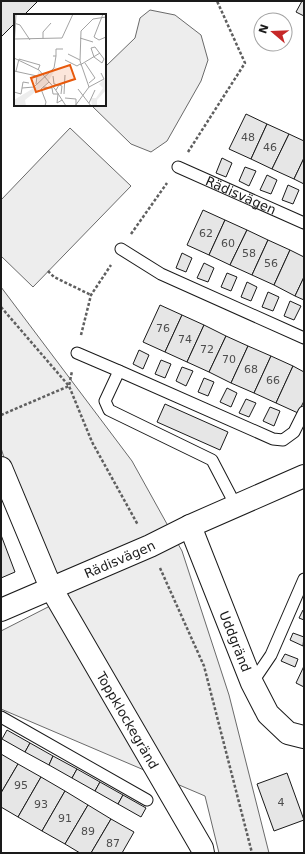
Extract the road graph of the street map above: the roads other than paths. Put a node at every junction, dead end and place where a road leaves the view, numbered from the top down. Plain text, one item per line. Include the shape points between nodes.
1 (178, 167) road end
2 (304, 223) edge
3 (121, 249) road end
4 (304, 338) edge
5 (77, 353) road end
6 (119, 371) junction
7 (304, 412) edge
8 (1, 468) edge
9 (304, 476) edge
10 (236, 506) junction
11 (190, 526) junction
12 (304, 579) edge
13 (51, 588) junction
14 (1, 610) edge
15 (252, 683) junction
16 (1, 717) edge
17 (304, 738) edge
18 (147, 800) dead end
19 (203, 853) edge

1 - 2 lane, Rädisvägen
3 - 4 lane via 161,274
5 - 6 lane
6 - 7 lane via 273,439 283,440 294,432
6 - 10 lane via 105,401 109,410 212,460
8 - 13 street, Toppklockegränd
9 - 10 street, Rädisvägen
10 - 11 street, Rädisvägen
11 - 13 street, Rädisvägen
11 - 15 street, Uddgränd
12 - 15 lane via 271,655
13 - 14 street, Rädisvägen
13 - 19 street, Toppklockegränd
15 - 17 street, Uddgränd via 268,714 288,733
16 - 18 lane

